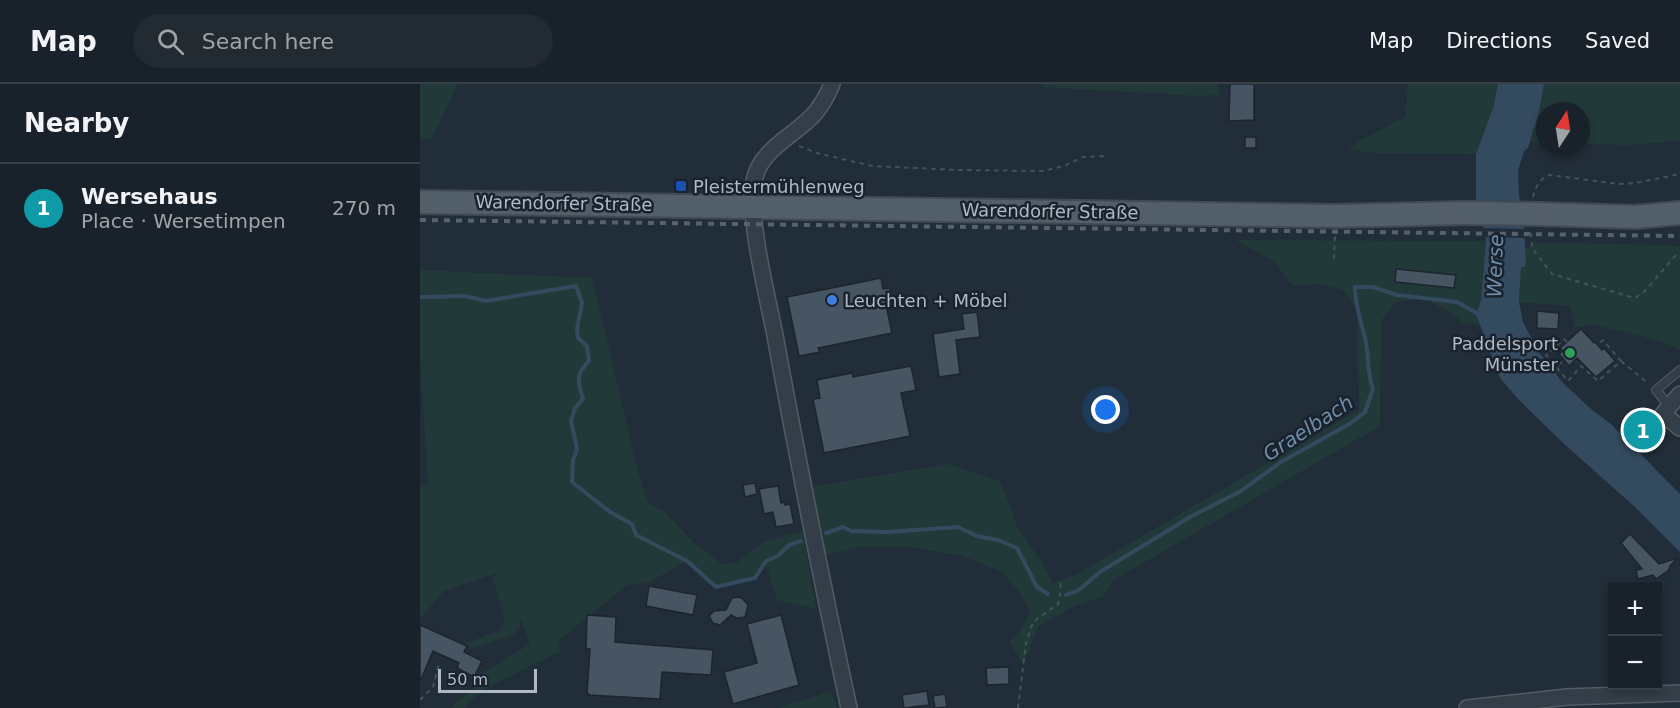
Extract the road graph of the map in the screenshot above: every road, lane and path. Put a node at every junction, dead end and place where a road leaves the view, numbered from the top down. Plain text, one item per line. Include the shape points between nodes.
1 (832, 84) edge
2 (788, 136) junction
3 (1107, 156) dead end
4 (1680, 174) edge
5 (420, 202) edge
6 (754, 206) junction
7 (1536, 206) junction
8 (1680, 213) edge
9 (1335, 216) junction
10 (1532, 248) dead end
11 (1680, 255) edge
12 (1334, 259) dead end
13 (1567, 342) dead end
14 (1598, 345) dead end
15 (1564, 360) dead end
16 (1621, 361) junction
17 (1555, 368) junction
18 (1680, 370) edge
19 (1545, 371) dead end
20 (1548, 374) junction
21 (1551, 377) dead end
22 (1656, 390) junction
23 (1680, 394) edge
24 (1669, 406) junction
25 (1680, 428) edge
26 (1060, 581) dead end
27 (439, 663) dead end
28 (1680, 693) edge
29 (420, 700) edge
30 (845, 707) edge
31 (1018, 708) edge
32 (1467, 708) edge

1 - 2 street via 815,113
2 - 3 path via 799,146 817,153 850,162 909,169 1042,171 1083,158
2 - 6 street via 762,163 754,181
4 - 7 path via 1618,184 1550,175 1538,183
5 - 6 main road, Warendorfer Straße
6 - 9 main road, Warendorfer Straße
6 - 30 street via 777,351
7 - 8 main road, Warendorfer Straße via 1635,217
7 - 9 main road, Warendorfer Straße, bridge via 1463,213
9 - 12 path
10 - 11 path via 1552,274 1635,298
13 - 17 path via 1564,339 1546,354
14 - 16 path via 1603,340
15 - 17 path
16 - 17 path via 1598,381 1581,366 1568,381
16 - 22 path
17 - 20 path
18 - 22 lane
19 - 20 path
20 - 21 path
22 - 24 lane
23 - 24 street
24 - 25 street via 1662,414
26 - 31 path via 1058,604 1033,622 1026,644
27 - 29 path via 433,687
28 - 32 street via 1567,697

